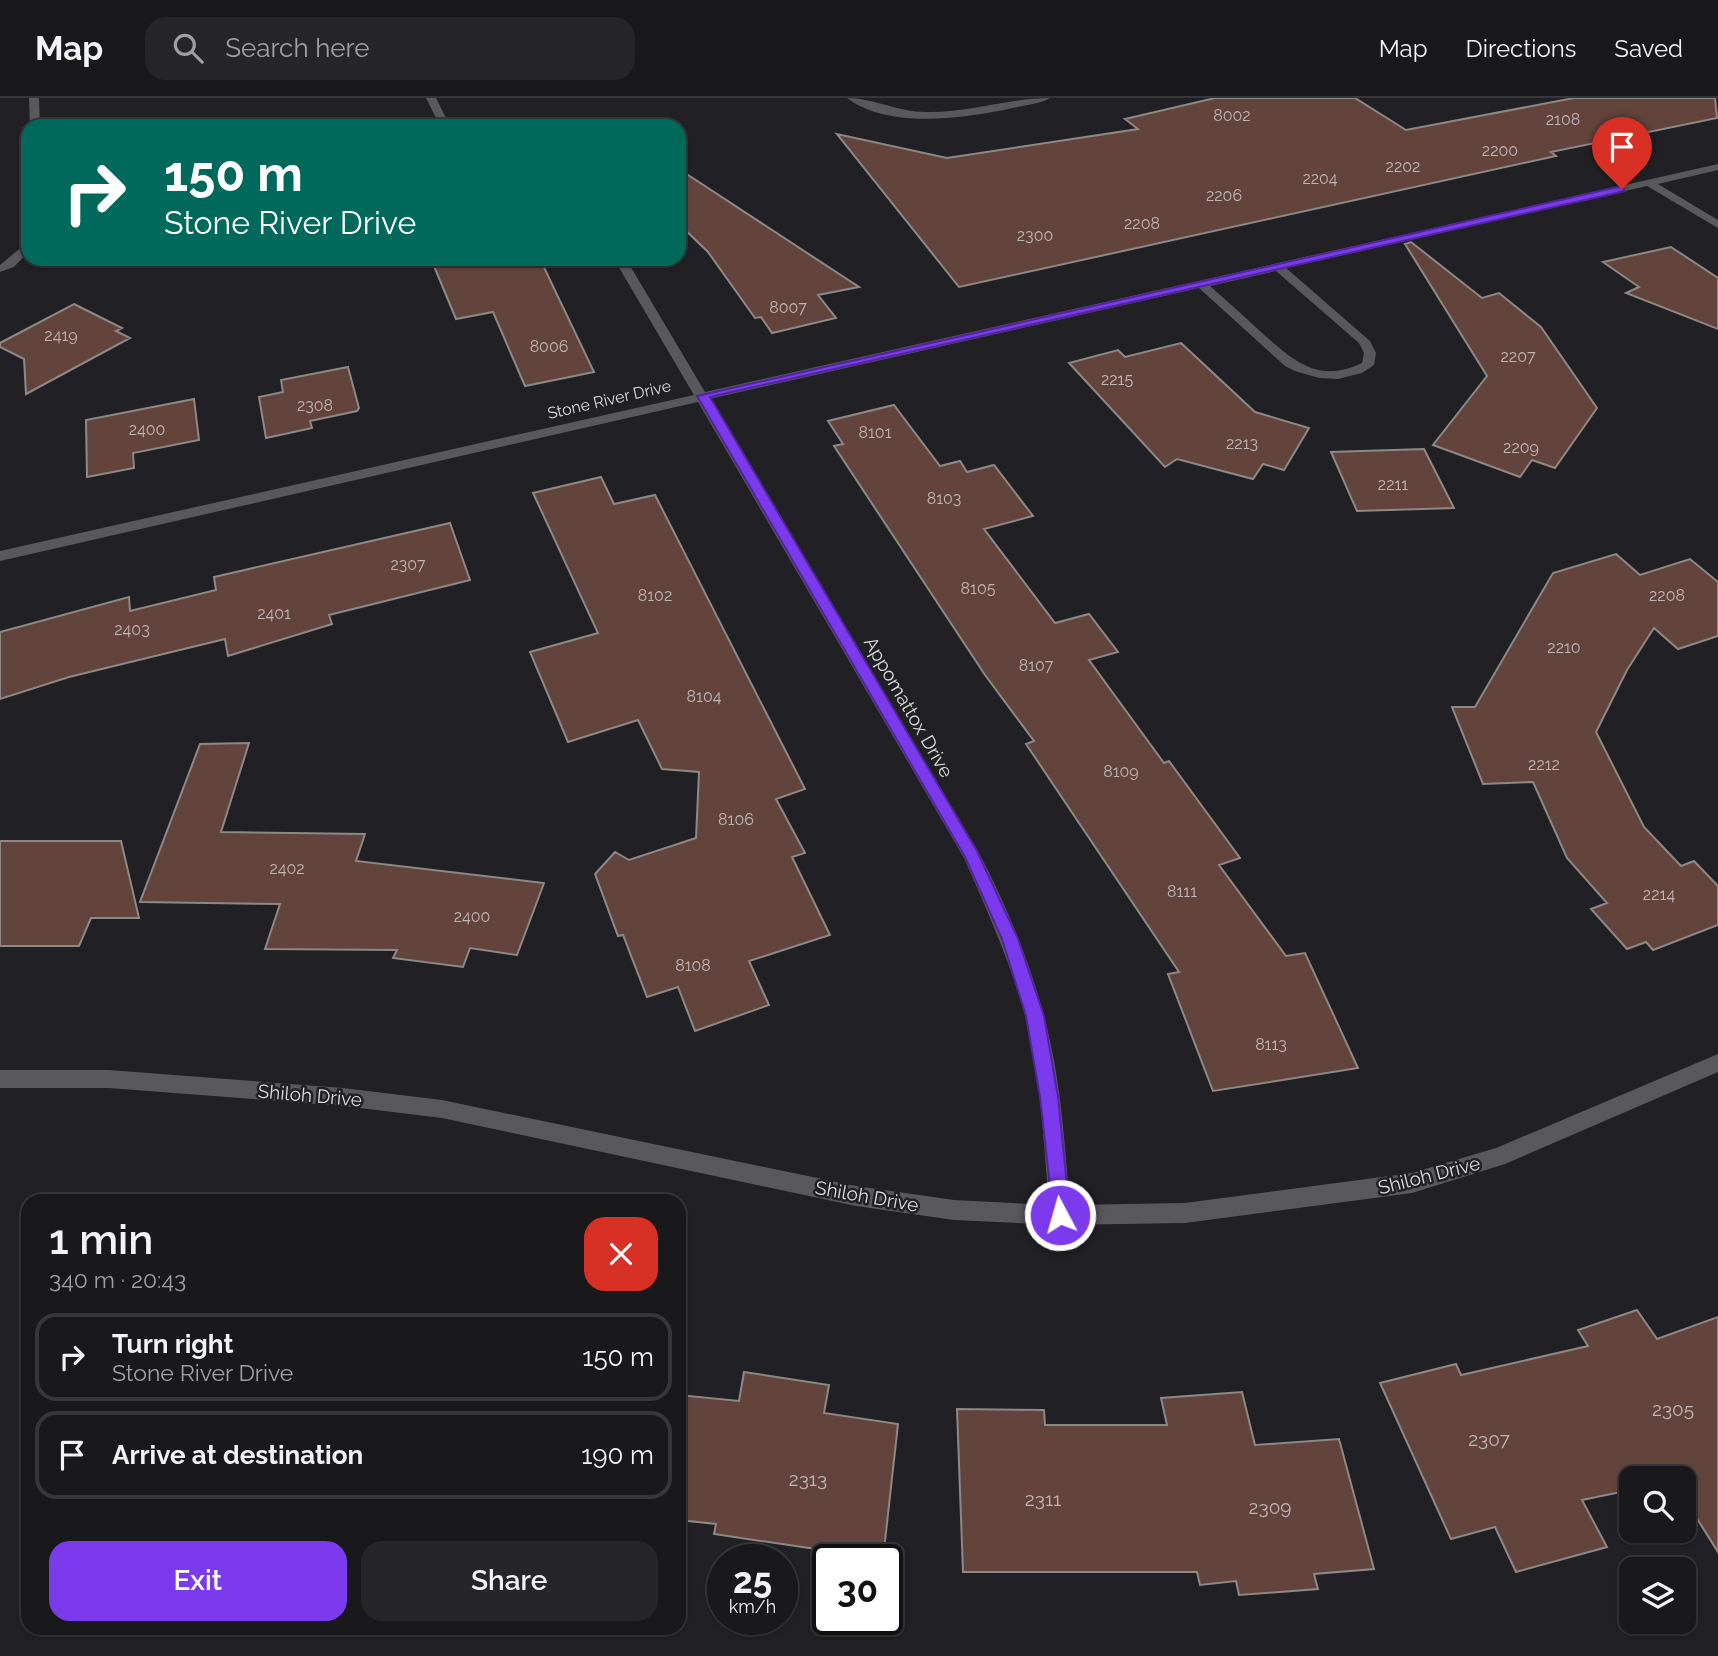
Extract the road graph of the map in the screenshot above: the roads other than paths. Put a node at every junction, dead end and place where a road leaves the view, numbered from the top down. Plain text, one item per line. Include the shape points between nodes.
1 (34, 98) edge
2 (431, 98) edge
3 (852, 98) edge
4 (1045, 98) edge
5 (35, 119) edge
6 (442, 119) edge
7 (1715, 171) edge
8 (1649, 183) junction
9 (1718, 225) edge
10 (21, 253) edge
11 (624, 266) edge
12 (1278, 266) junction
13 (0, 269) edge
14 (1201, 284) junction
15 (703, 396) junction
16 (0, 556) edge
17 (1718, 1063) edge
18 (0, 1079) edge
19 (1060, 1215) junction

1 - 5 street
2 - 6 street
3 - 4 street via 933,116 980,112
7 - 8 street, Stone River Drive
8 - 9 street
8 - 12 street, Stone River Drive
10 - 13 street
11 - 15 street, Appomattox Drive
12 - 14 street, Stone River Drive
12 - 14 street via 1364,341 1370,353 1368,365 1343,376 1326,377 1304,370
14 - 15 street, Stone River Drive
15 - 16 street, Stone River Drive
15 - 19 street, Appomattox Drive via 972,856 1010,939 1035,1016 1049,1097
17 - 19 street, Shiloh Drive via 1498,1157 1412,1183 1185,1213
18 - 19 street, Shiloh Drive via 108,1079 442,1109 856,1196 954,1210

